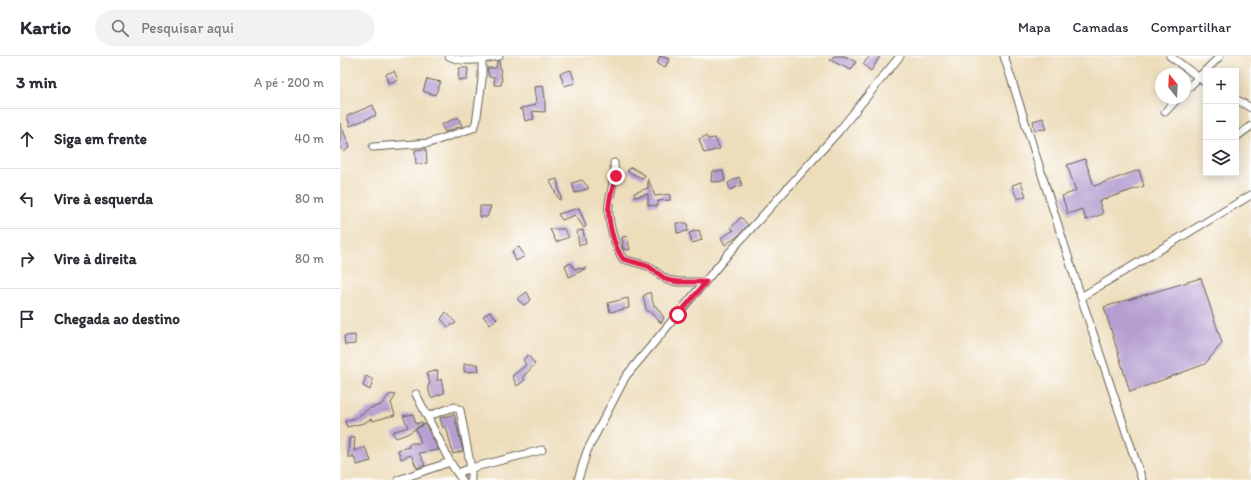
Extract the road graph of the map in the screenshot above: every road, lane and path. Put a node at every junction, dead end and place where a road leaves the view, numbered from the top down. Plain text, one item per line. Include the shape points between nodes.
1 (449, 56) edge
2 (499, 56) edge
3 (900, 56) edge
4 (1004, 56) edge
5 (1170, 56) edge
6 (1220, 56) edge
7 (473, 58) edge
8 (482, 59) junction
9 (1198, 78) junction
10 (1203, 81) edge
11 (1191, 85) edge
12 (1239, 101) edge
13 (1172, 104) edge
14 (1251, 108) edge
15 (1165, 112) dead end
16 (1251, 126) edge
17 (1239, 135) edge
18 (373, 146) dead end
19 (614, 163) dead end
20 (1251, 194) edge
21 (706, 282) junction
22 (1081, 297) junction
23 (416, 394) dead end
24 (428, 416) junction
25 (542, 450) dead end
26 (450, 462) junction
27 (471, 468) junction
28 (460, 477) edge
29 (398, 480) edge
30 (471, 480) edge
31 (578, 480) edge
32 (1142, 480) edge

1 - 7 street via 458,60
2 - 8 street
3 - 21 street via 838,132
4 - 22 street
5 - 9 street
6 - 9 street
7 - 8 street
8 - 18 street via 482,80 474,128 429,143
9 - 10 street
9 - 11 street
12 - 14 street
13 - 15 street
16 - 17 street
19 - 21 street via 616,176 609,214 615,241 623,259 648,266 667,280
20 - 22 street
21 - 31 street via 626,376 588,452
22 - 32 street
23 - 24 street
24 - 26 street
24 - 27 street via 454,407 460,410
25 - 27 street
26 - 28 street
26 - 29 street
27 - 28 street
27 - 30 street

